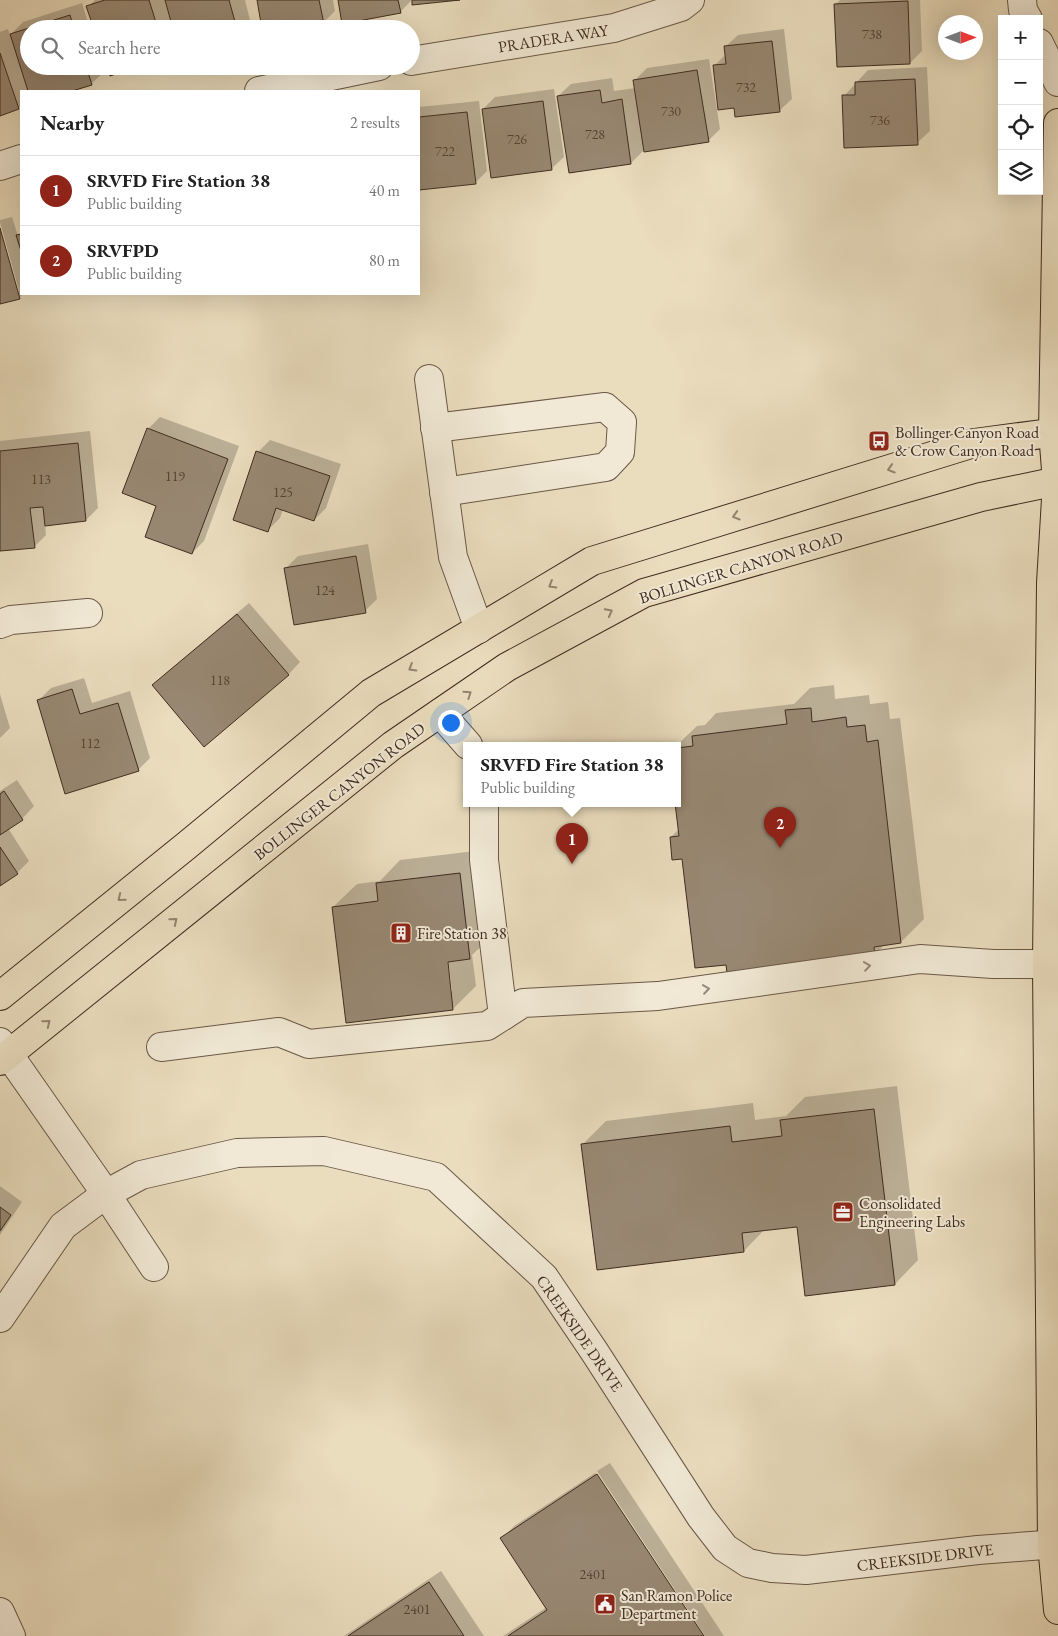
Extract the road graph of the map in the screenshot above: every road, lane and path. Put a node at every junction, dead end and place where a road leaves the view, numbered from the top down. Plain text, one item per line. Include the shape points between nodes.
1 (690, 0) edge
2 (1022, 0) edge
3 (1026, 15) edge
4 (1043, 51) edge
5 (420, 60) edge
6 (336, 75) edge
7 (1058, 82) edge
8 (265, 90) edge
9 (1058, 122) edge
10 (20, 159) edge
11 (0, 166) edge
12 (428, 379) dead end
13 (435, 428) junction
14 (1056, 432) edge
15 (1057, 482) edge
16 (444, 492) junction
17 (88, 613) dead end
18 (0, 624) edge
19 (479, 629) junction
20 (440, 713) junction
21 (465, 742) edge
22 (484, 807) edge
23 (1046, 964) junction
24 (0, 996) edge
25 (503, 1016) junction
26 (161, 1048) dead end
27 (3, 1052) edge
28 (106, 1194) junction
29 (154, 1267) dead end
30 (0, 1318) edge
31 (1055, 1544) edge
32 (1058, 1610) edge
33 (0, 1612) edge
34 (10, 1636) edge

1 - 5 street, PRADERA WAY via 681,7 614,28
2 - 3 street
4 - 7 street
6 - 8 street
9 - 14 main road
10 - 11 street
12 - 13 street
13 - 16 street
13 - 16 street via 605,407 622,422 620,452 606,467
14 - 15 main road
14 -> 19 main road via 974,443 592,561
20 -> 15 main road, BOLLINGER CANYON ROAD via 507,667 644,593 981,497
15 - 23 main road via 1051,583
16 - 19 street via 454,557
17 - 18 street via 11,620
19 -> 24 main road via 371,693
20 - 21 street
27 -> 20 main road, BOLLINGER CANYON ROAD via 393,745
22 - 25 street via 484,860
25 -> 23 street via 523,1004 658,996 920,959
23 - 31 main road
25 - 26 street via 487,1026 309,1044 279,1032
27 - 28 street
28 - 29 street
28 - 30 street, CREEKSIDE DRIVE via 63,1226
28 - 31 street, CREEKSIDE DRIVE via 141,1175 237,1153 324,1151 436,1177 544,1277 701,1517 725,1548 748,1563 806,1570
31 - 32 main road
33 - 34 street

